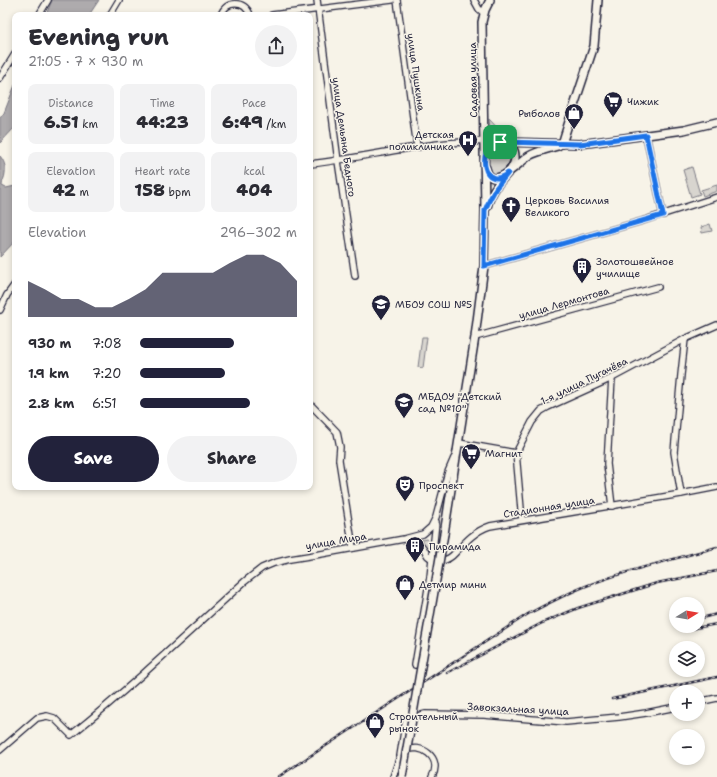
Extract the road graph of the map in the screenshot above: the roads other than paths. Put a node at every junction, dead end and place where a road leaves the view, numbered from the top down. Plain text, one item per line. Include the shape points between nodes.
1 (48, 0) edge
2 (119, 0) edge
3 (317, 0) edge
4 (392, 0) edge
5 (397, 0) edge
6 (474, 0) edge
7 (490, 0) edge
8 (598, 0) edge
9 (234, 1) edge
10 (318, 9) junction
11 (41, 12) edge
12 (112, 12) edge
13 (222, 12) edge
14 (249, 12) edge
15 (295, 12) edge
16 (484, 13) junction
17 (12, 59) edge
18 (0, 78) edge
19 (717, 122) edge
20 (646, 135) junction
21 (484, 141) junction
22 (502, 142) junction
23 (562, 144) junction
24 (417, 147) junction
25 (338, 161) junction
26 (485, 161) junction
27 (313, 164) edge
28 (508, 173) junction
29 (717, 197) edge
30 (485, 210) junction
31 (663, 215) junction
32 (484, 266) junction
33 (355, 276) dead end
34 (658, 286) dead end
35 (12, 288) edge
36 (0, 310) edge
37 (717, 325) edge
38 (475, 338) junction
39 (686, 340) junction
40 (612, 378) junction
41 (313, 407) edge
42 (459, 443) junction
43 (457, 453) junction
44 (516, 453) junction
45 (717, 487) edge
46 (681, 494) junction
47 (612, 506) junction
48 (436, 517) junction
49 (522, 520) junction
50 (423, 534) junction
51 (404, 539) junction
52 (422, 546) junction
53 (353, 548) junction
54 (431, 558) junction
55 (415, 665) dead end
56 (717, 698) edge
57 (705, 701) edge
58 (669, 708) edge
59 (0, 750) edge
60 (400, 756) junction
61 (394, 777) edge
62 (402, 777) edge
63 (432, 777) edge

1 - 11 street
2 - 12 street
3 - 10 street, улица Демьяна Бедного
4 - 10 street
5 - 24 street, улица Пушкина
6 - 16 street
7 - 16 main road, Садовая улица
8 - 23 main road via 593,49
9 - 13 street
9 - 14 street via 242,4
10 - 15 street
10 - 25 street, улица Демьяна Бедного
16 - 21 main road, Садовая улица
17 - 18 street
19 - 20 main road
20 - 23 main road
20 - 31 street
21 - 22 street
21 - 24 street via 447,142
21 - 26 main road, Садовая улица
22 - 23 main road
22 - 26 main road via 489,147
22 - 28 main road via 514,150 515,155 514,164
23 - 28 main road via 527,157
24 - 25 street
25 - 27 street
25 - 33 street, улица Демьяна Бедного
26 - 28 main road via 488,174 492,178 499,178
26 - 30 main road
28 - 30 main road via 496,188
29 - 31 street
30 - 32 main road
31 - 32 street
32 - 38 main road
34 - 38 street, улица Лермонтова
35 - 36 street
37 - 39 street, 1-я улица Пугачёва
38 - 42 main road
39 - 40 street, 1-я улица Пугачёва
39 - 46 street via 674,452
40 - 44 street, 1-я улица Пугачёва via 541,411 532,422
40 - 47 street via 607,464
41 - 53 street via 337,432
42 - 43 main road
42 - 44 street
43 - 48 street via 448,472
43 - 62 main road, bridge
44 - 49 street
45 - 46 street, Стадионная улица
46 - 47 street, Стадионная улица
47 - 49 street, Стадионная улица
48 - 50 street via 431,527
48 - 54 street
49 - 54 street, Стадионная улица via 480,530 468,538 448,559 441,561
50 - 51 street, улица Мира
50 - 52 street
51 - 52 street via 414,540
51 - 53 street, улица Мира
52 - 54 street
53 - 59 street, улица Мира via 290,559 262,568 71,735 54,718 37,718
54 - 55 street
56 - 57 street
58 - 60 street, Завокзальная улица via 566,722 484,715 425,714 406,719
60 - 61 street
60 - 63 street via 410,749 427,752 434,761

